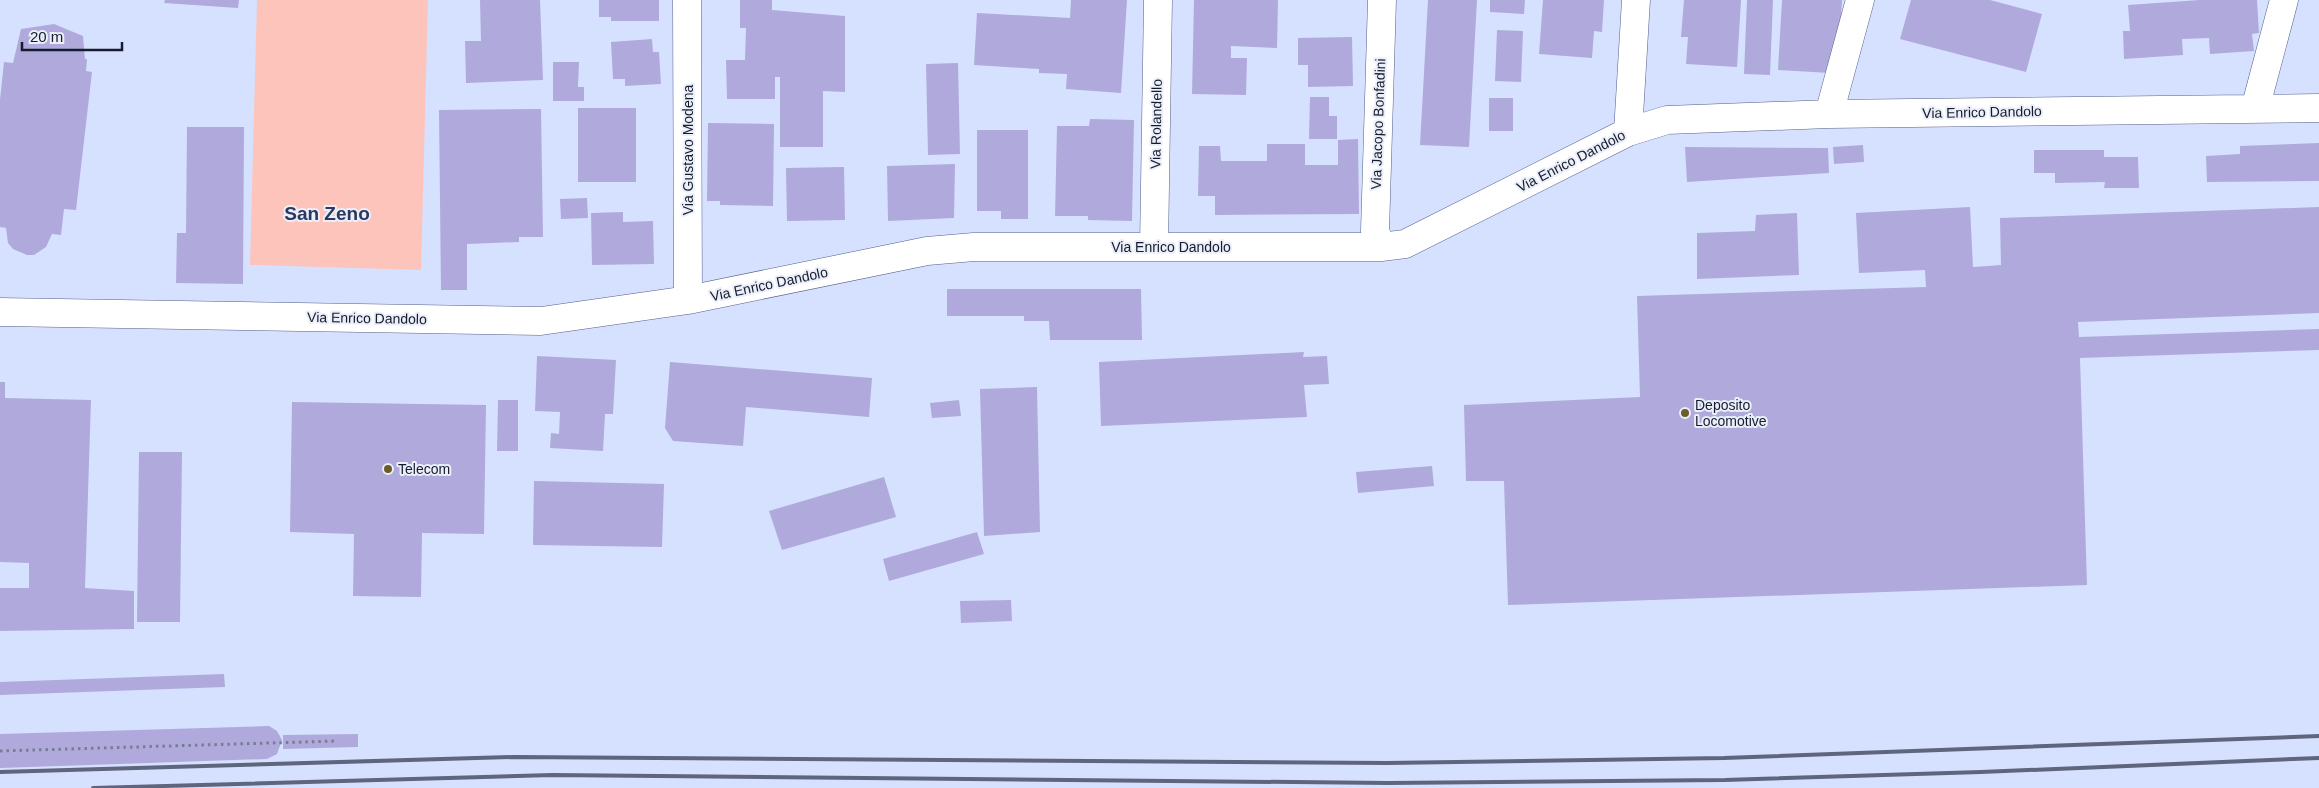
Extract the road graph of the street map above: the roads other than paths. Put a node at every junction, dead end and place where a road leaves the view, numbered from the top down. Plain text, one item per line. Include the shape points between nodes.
1 (687, 0) edge
2 (1158, 0) edge
3 (1382, 0) edge
4 (1636, 0) edge
5 (1860, 0) edge
6 (2284, 0) edge
7 (2319, 108) edge
8 (2254, 109) junction
9 (1829, 114) junction
10 (1628, 132) junction
11 (1154, 247) junction
12 (1382, 247) junction
13 (688, 300) junction
14 (0, 312) edge

1 - 13 street, Via Gustavo Modena
2 - 11 street, Via Rolandello
3 - 12 street, Via Jacopo Bonfadini via 1375,231
4 - 10 street
5 - 9 street
6 - 8 street
7 - 8 street, Via Enrico Dandolo
8 - 9 street, Via Enrico Dandolo
9 - 10 street, Via Enrico Dandolo via 1667,120
10 - 12 street, Via Enrico Dandolo via 1405,244
11 - 12 street, Via Enrico Dandolo
11 - 13 street, Via Enrico Dandolo via 974,246 927,251
13 - 14 street, Via Enrico Dandolo via 541,321

